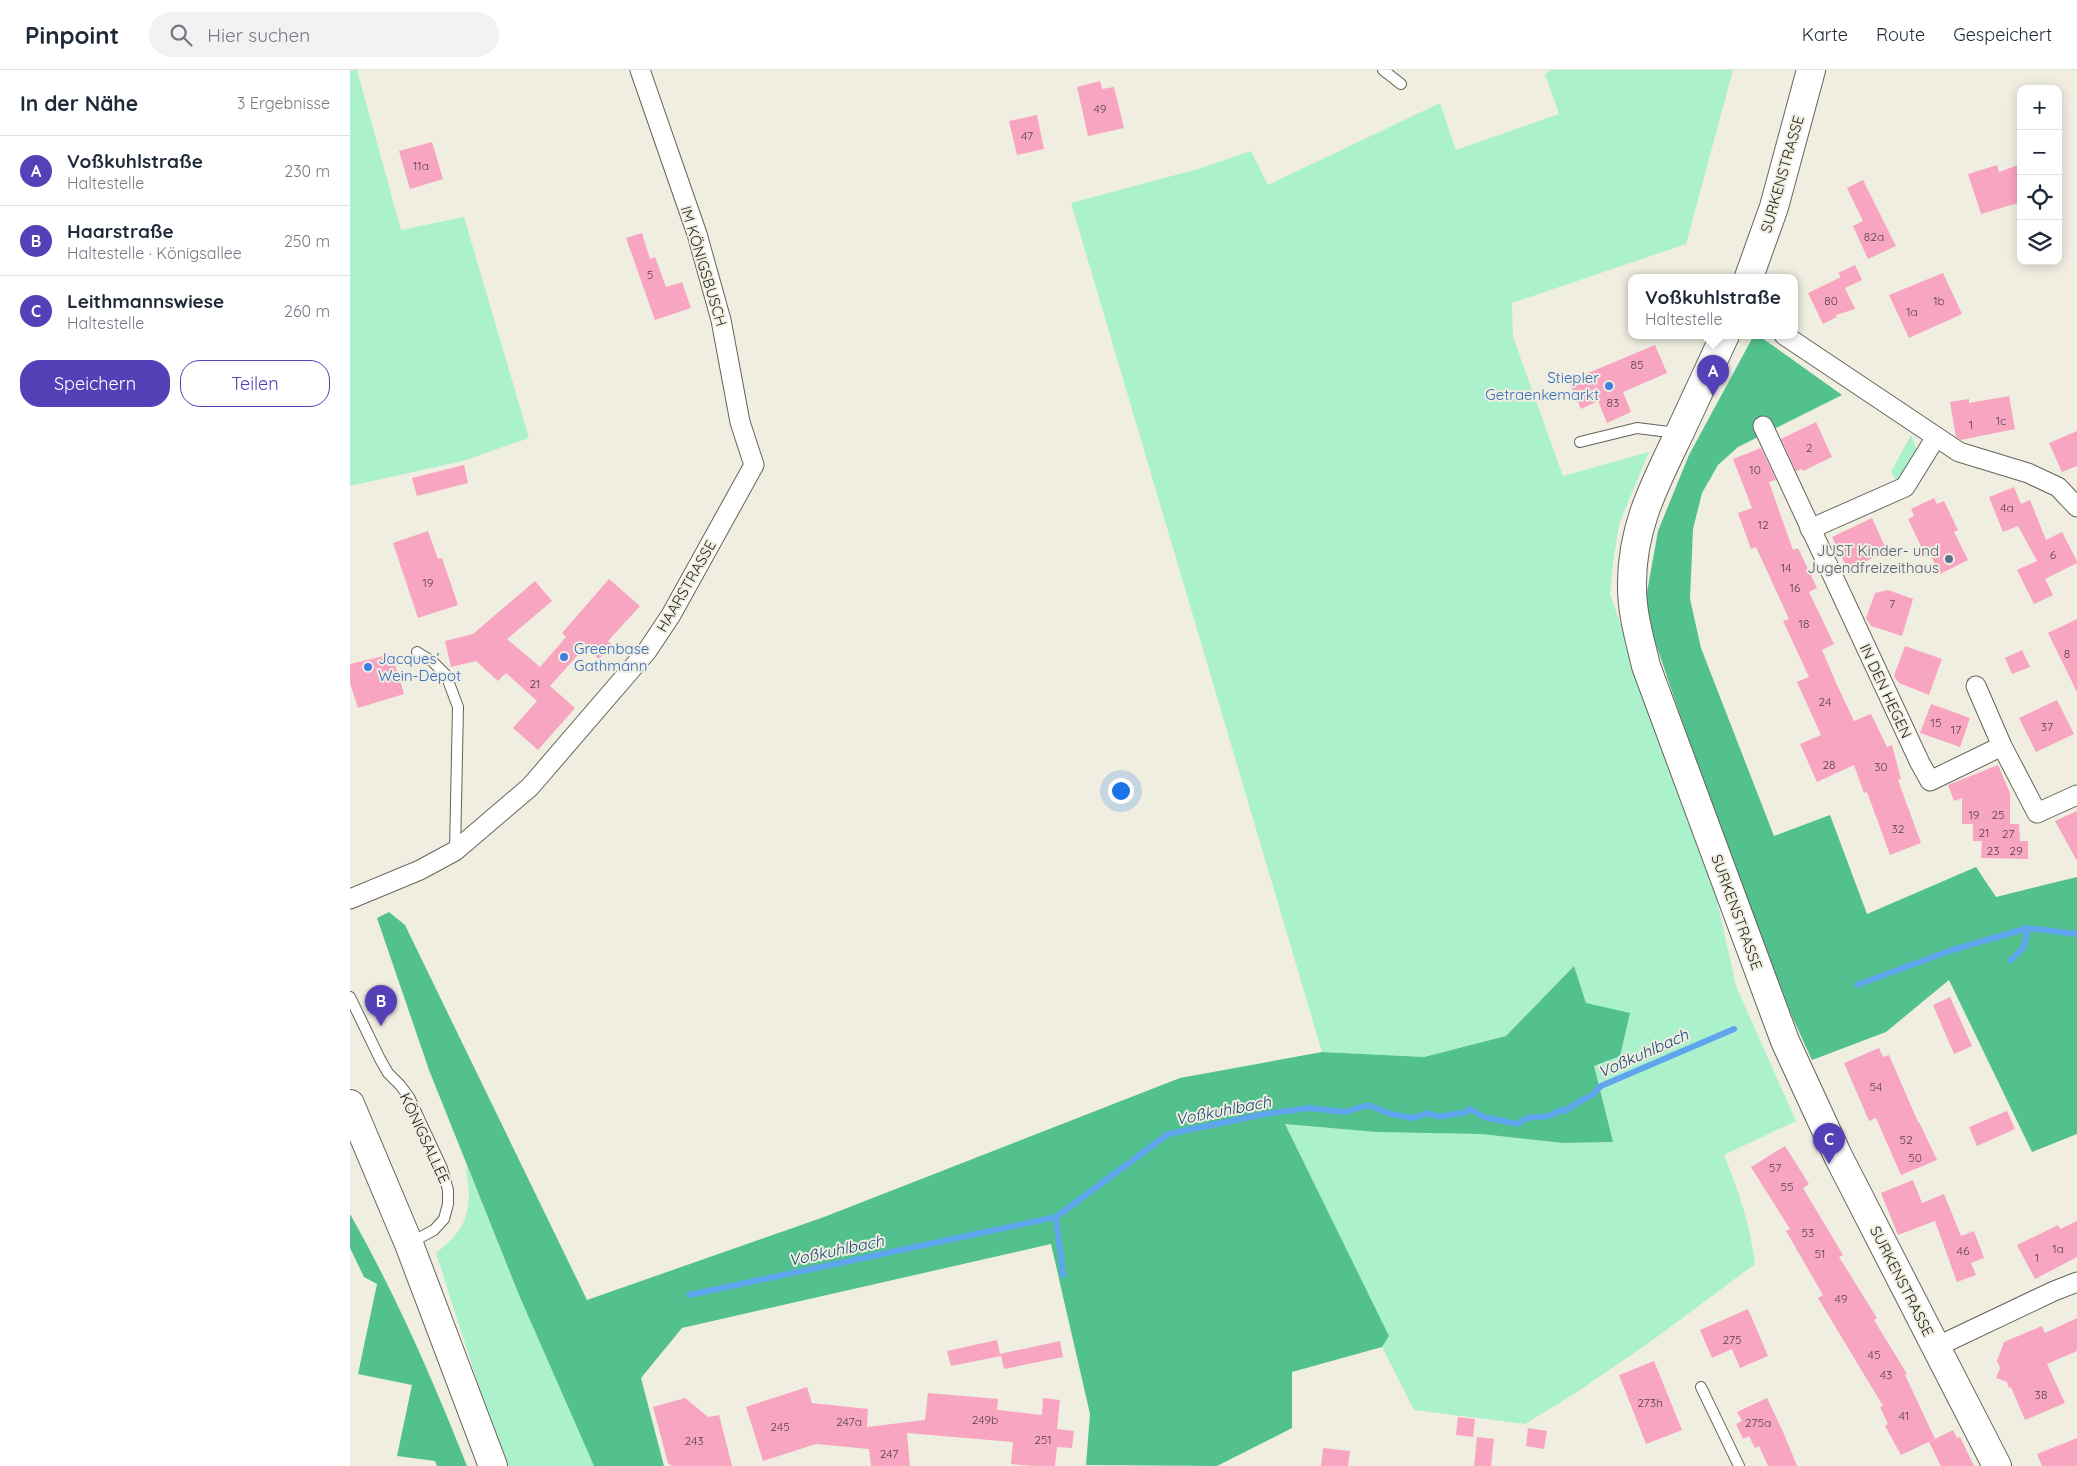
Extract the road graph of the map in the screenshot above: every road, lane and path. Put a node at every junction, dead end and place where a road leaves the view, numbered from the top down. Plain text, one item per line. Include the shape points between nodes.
1 (640, 70) edge
2 (1383, 70) edge
3 (1811, 70) edge
4 (1401, 84) dead end
5 (1750, 274) edge
6 (1723, 339) edge
7 (1790, 339) edge
8 (1763, 426) dead end
9 (1680, 433) junction
10 (1936, 437) junction
11 (1580, 442) dead end
12 (754, 465) joint
13 (2077, 507) edge
14 (1810, 529) junction
15 (417, 652) dead end
16 (1976, 686) dead end
17 (2002, 746) junction
18 (2077, 795) edge
19 (455, 851) junction
20 (350, 899) edge
21 (350, 997) edge
22 (350, 1104) edge
23 (409, 1244) junction
24 (2077, 1282) edge
25 (1936, 1347) junction
26 (1701, 1387) dead end
27 (493, 1466) edge
28 (1739, 1466) edge
29 (1998, 1466) edge

1 - 12 street, IM KÖNIGSBUSCH via 696,234 721,320 740,422
2 - 4 lane
3 - 5 street, SURKENSTRASSE via 1774,207
6 - 9 street, SURKENSTRASSE
7 - 10 street
8 - 14 street, IN DEN HEGEN
9 - 11 lane via 1637,428
9 - 25 street, SURKENSTRASSE via 1639,524 1633,564 1633,611 1646,666 1785,1041 1838,1156
10 - 13 street via 1959,452 2028,473 2058,487
10 - 14 street via 1905,487
12 - 19 street, HAARSTRASSE via 648,651 530,787
14 - 17 street, IN DEN HEGEN via 1930,781
15 - 19 lane via 434,662 446,675 458,707
16 - 17 street
17 - 18 street via 2037,813
19 - 20 street, HAARSTRASSE via 420,870
21 - 23 lane, KÖNIGSALLEE via 388,1073 409,1097 442,1168 448,1190 444,1219 434,1230
22 - 23 street
23 - 27 street
24 - 25 street
25 - 29 street, SURKENSTRASSE
26 - 28 lane

